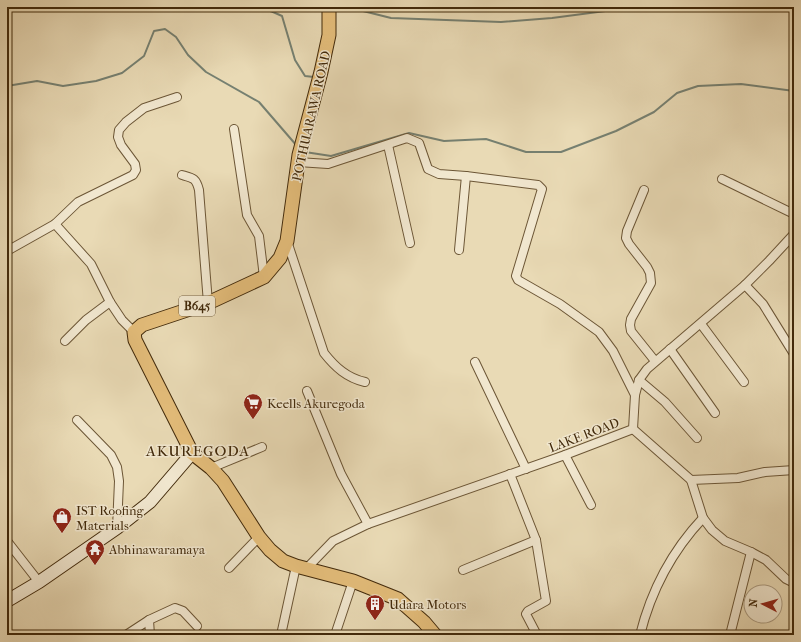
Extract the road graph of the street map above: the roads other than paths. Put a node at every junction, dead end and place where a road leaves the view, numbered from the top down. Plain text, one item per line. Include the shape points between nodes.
1 (329, 7) edge
2 (177, 97) dead end
3 (234, 129) dead end
4 (388, 145) junction
5 (298, 158) junction
6 (182, 175) dead end
7 (466, 176) junction
8 (722, 179) dead end
9 (644, 190) dead end
10 (794, 214) edge
11 (55, 224) junction
12 (794, 234) edge
13 (287, 241) junction
14 (410, 243) dead end
15 (459, 250) dead end
16 (7, 251) edge
17 (264, 277) junction
18 (745, 285) junction
19 (110, 302) junction
20 (208, 302) junction
21 (701, 324) junction
22 (134, 332) junction
23 (65, 341) dead end
24 (670, 350) junction
25 (794, 354) edge
26 (655, 361) junction
27 (475, 362) dead end
28 (639, 380) junction
29 (365, 382) dead end
30 (744, 382) dead end
31 (307, 391) dead end
32 (635, 395) junction
33 (715, 413) dead end
34 (77, 420) dead end
35 (633, 428) junction
36 (697, 438) dead end
37 (262, 447) dead end
38 (192, 453) junction
39 (565, 455) junction
40 (211, 468) junction
41 (526, 469) junction
42 (794, 470) edge
43 (510, 474) junction
44 (691, 480) junction
45 (591, 505) dead end
46 (703, 518) junction
47 (368, 524) junction
48 (117, 528) junction
49 (259, 537) junction
50 (536, 540) junction
51 (7, 541) edge
52 (751, 552) junction
53 (301, 567) junction
54 (229, 568) dead end
55 (462, 570) dead end
56 (353, 581) junction
57 (39, 582) junction
58 (794, 583) edge
59 (7, 601) edge
60 (149, 620) junction
61 (197, 626) dead end
62 (126, 635) edge
63 (150, 635) edge
64 (281, 635) edge
65 (335, 635) edge
66 (434, 635) edge
67 (537, 635) edge
68 (640, 635) edge
69 (730, 635) edge

1 - 5 main road, POTHUARAWA ROAD / B645 via 329,35
2 - 11 street via 144,108 119,130 121,145 136,170 133,175 78,202
3 - 17 street via 247,215 259,236
4 - 5 street via 328,164
4 - 7 street via 407,138 419,143 428,169 439,174
4 - 14 street
5 - 13 main road, POTHUARAWA ROAD / B645
6 - 20 street via 193,178 199,190
7 - 15 street
7 - 32 street via 538,185 542,189 516,276 518,280 560,304 599,332 613,350
8 - 10 street
9 - 26 street via 626,238 647,267 651,283 630,325 631,331
11 - 16 street
11 - 19 street via 91,264
12 - 18 street, LAKE ROAD
13 - 17 main road, POTHUARAWA ROAD / B645 via 280,258
13 - 29 street via 324,353 334,366 356,380
17 - 20 main road, POTHUARAWA ROAD / B645
18 - 21 street, LAKE ROAD
18 - 25 street via 763,304
19 - 22 street
19 - 23 street via 86,320
20 - 22 main road, POTHUARAWA ROAD / B645 via 142,325
21 - 24 street, LAKE ROAD
21 - 30 street
22 - 38 main road via 135,340
24 - 26 street, LAKE ROAD
24 - 33 street
26 - 28 street, LAKE ROAD
27 - 41 street
28 - 32 street, LAKE ROAD
28 - 36 street via 665,402
31 - 47 street via 341,474
32 - 35 street, LAKE ROAD
34 - 48 street via 111,455 117,467
35 - 39 street, LAKE ROAD
35 - 44 street
37 - 40 street
38 - 40 main road
38 - 48 street via 150,502
39 - 41 street, LAKE ROAD
39 - 45 street
40 - 49 main road
41 - 43 street, LAKE ROAD
42 - 44 street via 765,472 738,478
43 - 47 street, LAKE ROAD
43 - 50 street
44 - 46 street
46 - 52 street via 725,541
46 - 68 street via 688,534 662,575
47 - 53 street, LAKE ROAD via 333,541
48 - 57 street
49 - 53 main road via 283,561
49 - 54 street
50 - 55 street
50 - 67 street via 546,601 526,614
51 - 57 street
52 - 58 street via 766,560
52 - 69 street
53 - 56 main road
53 - 64 street
56 - 65 street
56 - 66 main road via 398,599 424,622
57 - 59 street
60 - 61 street via 175,608 183,611
60 - 62 street
60 - 63 street

